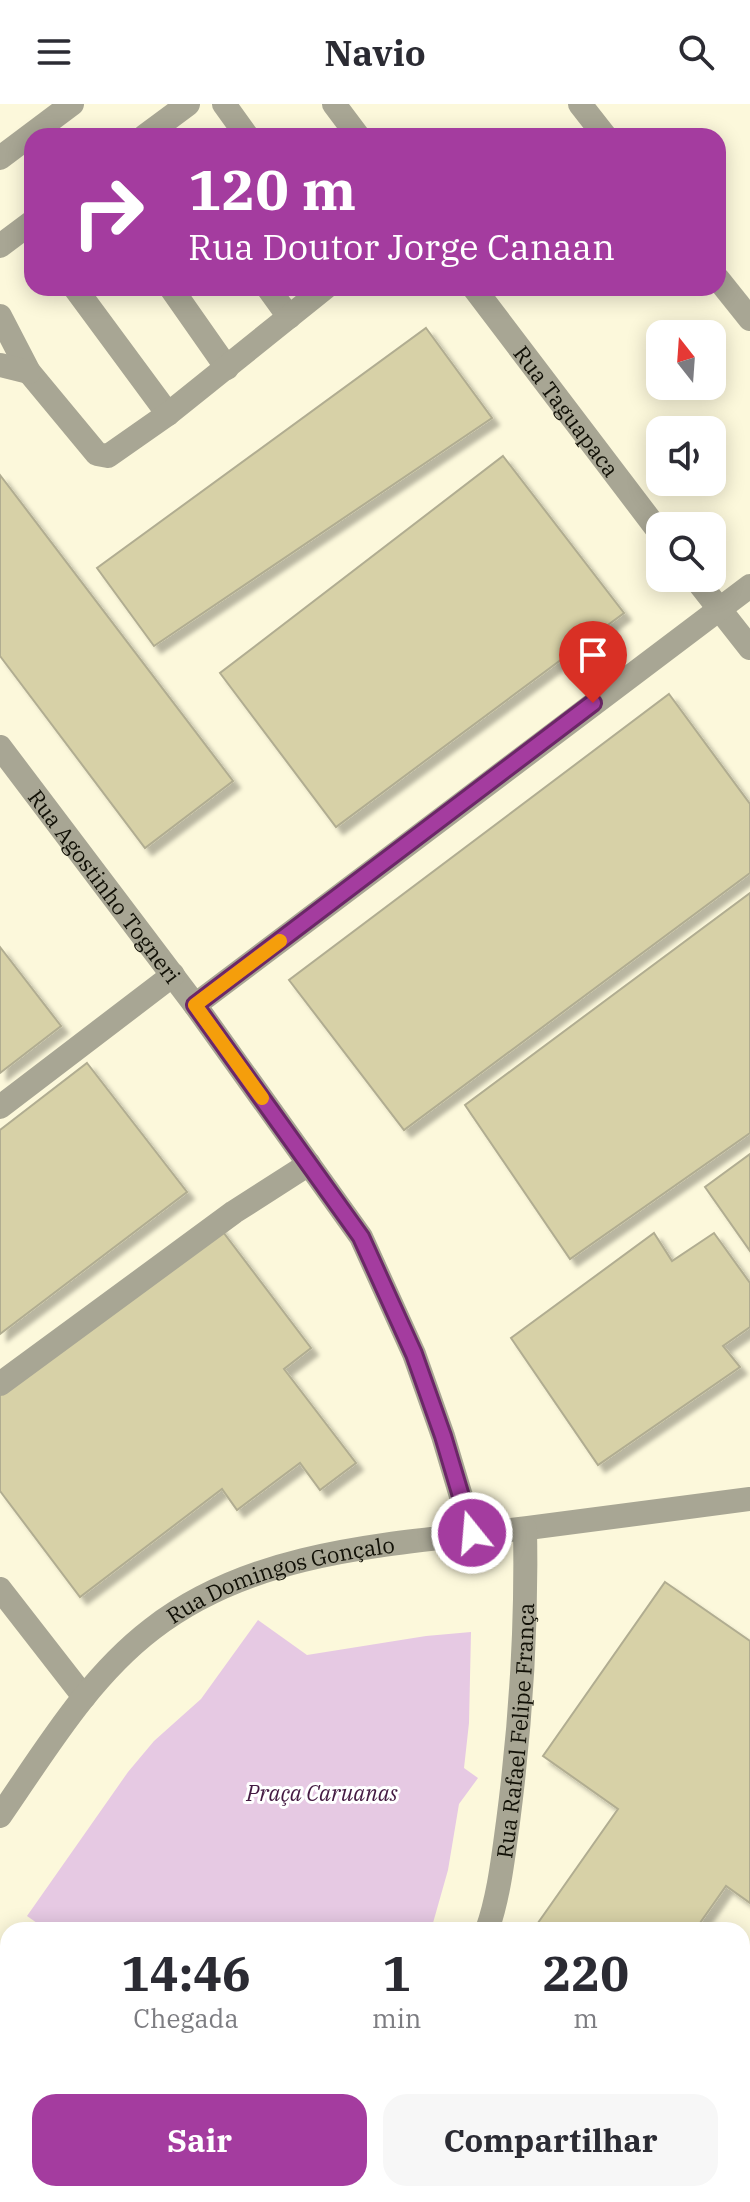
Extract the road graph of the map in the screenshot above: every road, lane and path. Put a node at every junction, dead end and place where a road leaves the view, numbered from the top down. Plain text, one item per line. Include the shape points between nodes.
1 (72, 104) edge
2 (188, 104) edge
3 (224, 104) edge
4 (334, 104) edge
5 (580, 104) edge
6 (40, 128) edge
7 (156, 128) edge
8 (241, 128) edge
9 (352, 128) edge
10 (599, 128) edge
11 (24, 140) edge
12 (0, 158) edge
13 (24, 228) edge
14 (0, 246) edge
15 (726, 289) edge
16 (81, 296) edge
17 (177, 296) edge
18 (274, 296) edge
19 (315, 296) edge
20 (480, 296) edge
21 (0, 316) edge
22 (289, 317) junction
23 (750, 319) edge
24 (0, 365) edge
25 (227, 368) junction
26 (29, 372) junction
27 (168, 414) junction
28 (646, 515) edge
29 (750, 586) edge
30 (706, 592) edge
31 (718, 608) junction
32 (750, 648) edge
33 (0, 747) edge
34 (173, 975) junction
35 (195, 1005) junction
36 (0, 1107) edge
37 (309, 1164) junction
38 (0, 1384) edge
39 (750, 1499) edge
40 (525, 1529) junction
41 (472, 1533) junction
42 (0, 1589) edge
43 (84, 1697) junction
44 (0, 1816) edge
45 (490, 1922) edge

1 - 6 street
2 - 7 street
3 - 8 street
4 - 9 street
5 - 10 street
11 - 12 street
13 - 14 street
15 - 23 street
16 - 27 street
17 - 25 street
18 - 22 street
19 - 22 street
20 - 28 street, Rua Taguapaca
21 - 26 street
22 - 25 street
24 - 26 street
25 - 27 street
26 - 27 street via 97,454 108,456
29 - 31 street
30 - 31 street
31 - 32 street
31 - 35 street
33 - 34 street, Rua Agostinho Togneri
34 - 35 street, Rua Agostinho Togneri
34 - 36 street
35 - 37 street, Rua Agostinho Togneri
37 - 38 street via 234,1212
37 - 41 street, Rua Agostinho Togneri via 361,1237 385,1287 439,1423
39 - 40 street, Rua Domingos Gonçalo
40 - 41 street, Rua Domingos Gonçalo
40 - 45 street, Rua Rafael Felipe França via 522,1703
41 - 43 street, Rua Domingos Gonçalo via 306,1559 219,1587 153,1628
42 - 43 street
43 - 44 street, Rua Domingos Gonçalo

